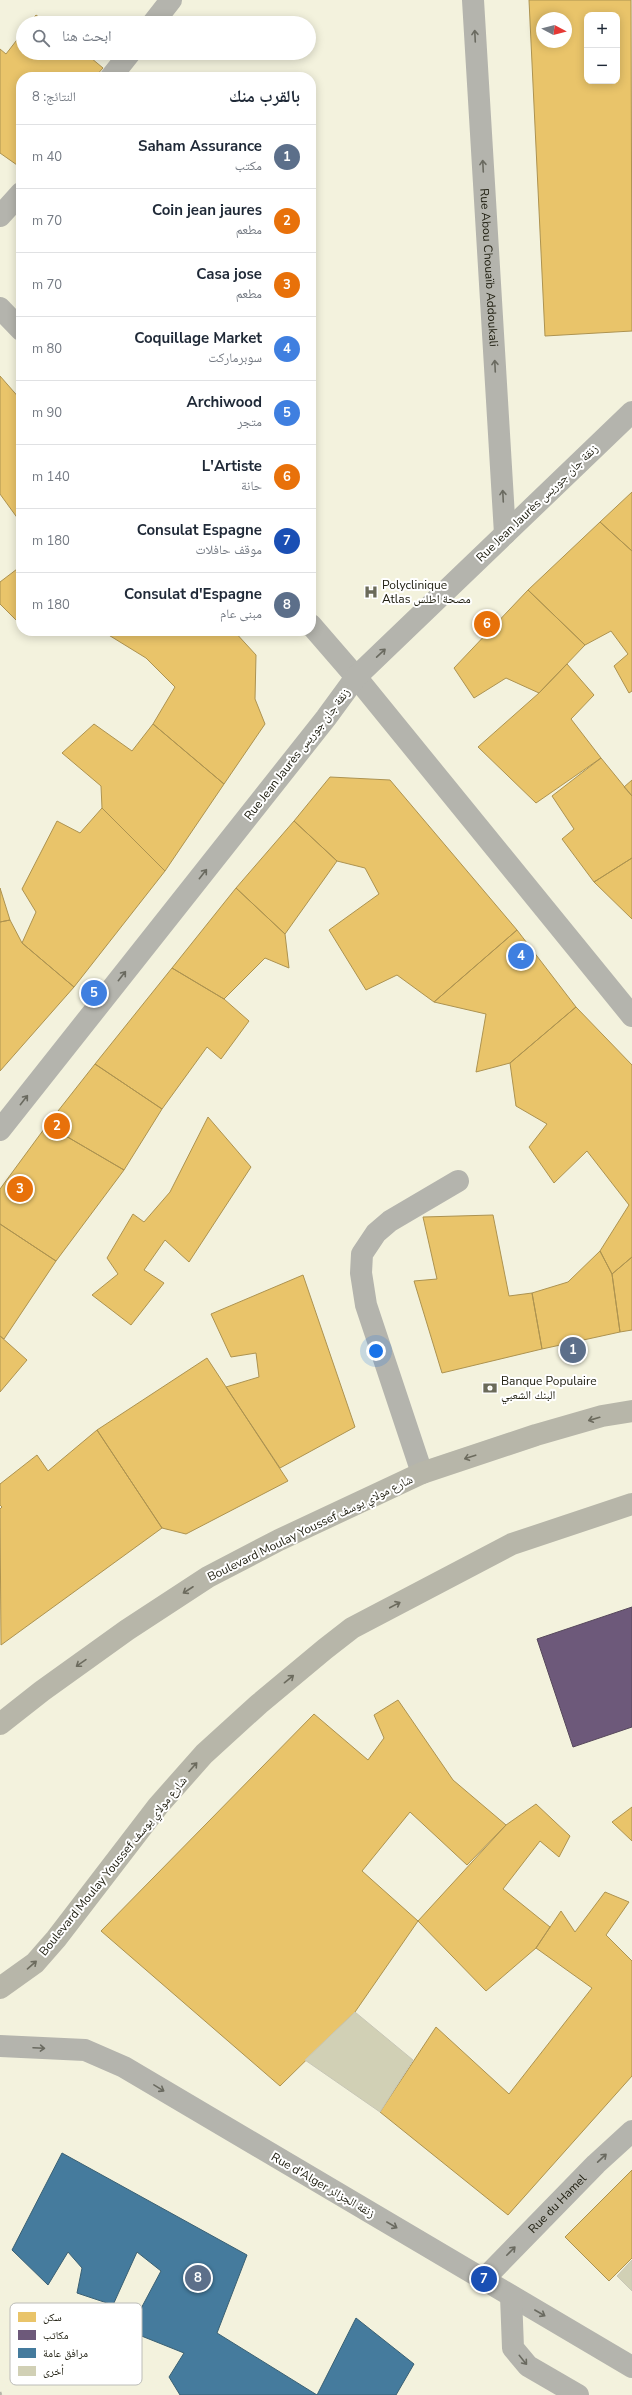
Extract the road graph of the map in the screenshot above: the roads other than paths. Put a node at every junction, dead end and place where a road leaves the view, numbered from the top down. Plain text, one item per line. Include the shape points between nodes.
1 (171, 0) edge
2 (473, 0) edge
3 (158, 16) edge
4 (124, 60) edge
5 (115, 72) edge
6 (16, 198) edge
7 (1, 213) edge
8 (0, 308) edge
9 (16, 325) edge
10 (632, 412) edge
11 (505, 534) junction
12 (316, 631) edge
13 (356, 677) junction
14 (632, 1016) edge
15 (0, 1130) edge
16 (458, 1181) dead end
17 (632, 1411) edge
18 (422, 1473) junction
19 (632, 1504) edge
20 (0, 1724) edge
21 (0, 1988) edge
22 (0, 2046) edge
23 (632, 2131) edge
24 (484, 2279) junction
25 (511, 2296) junction
26 (632, 2367) edge
27 (578, 2395) edge

1 - 3 street
11 -> 2 street, Rue Abou Chouaïb Addoukali
4 - 5 street
6 - 7 street
8 - 9 street
10 - 11 street, Rue Jean Jaurès زنقة جان جوريس
13 -> 11 street, Rue Jean Jaurès زنقة جان جوريس
12 - 13 street
13 - 14 street
15 -> 13 street, Rue Jean Jaurès زنقة جان جوريس
16 - 18 street via 390,1221 376,1232 362,1254 361,1273 366,1305
17 -> 18 main road, Boulevard Moulay Youssef شارع مولاي يوسف via 602,1416 536,1435
18 -> 20 main road, Boulevard Moulay Youssef شارع مولاي يوسف via 208,1577 121,1635
21 -> 19 main road, Boulevard Moulay Youssef شارع مولاي يوسف via 35,1963 56,1939 153,1812 204,1754 258,1704 352,1628 512,1544
22 -> 24 street, Rue d'Alger زنقة الجزائر via 85,2050 124,2067
24 -> 23 street, Rue du Hamel via 596,2164
24 - 25 street, Rue d'Alger زنقة الجزائر
25 -> 26 street, Rue d'Alger زنقة الجزائر
25 -> 27 street via 513,2348 528,2366

